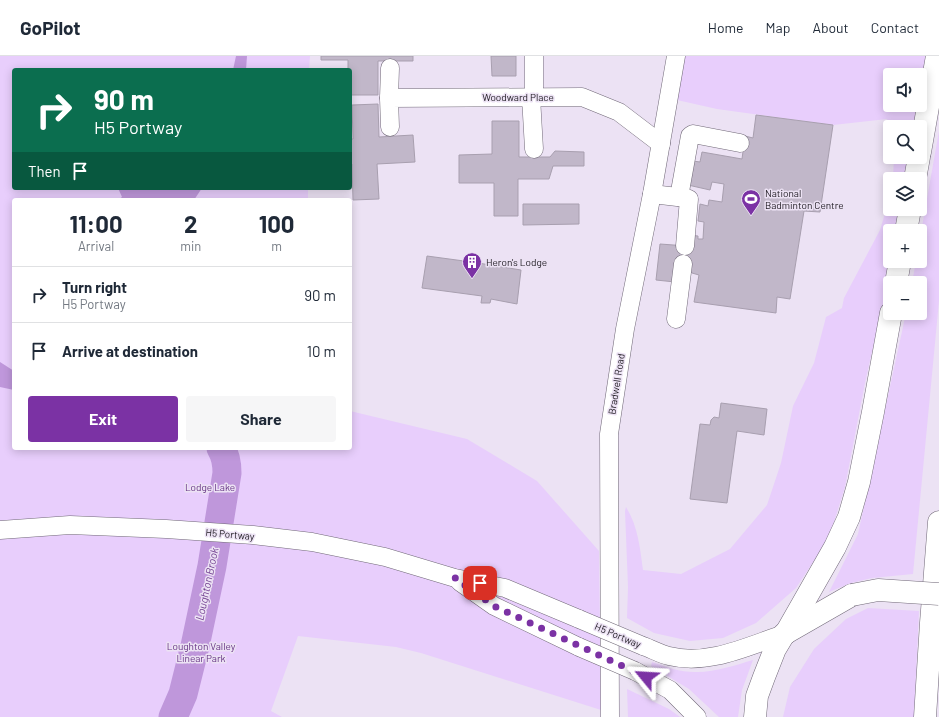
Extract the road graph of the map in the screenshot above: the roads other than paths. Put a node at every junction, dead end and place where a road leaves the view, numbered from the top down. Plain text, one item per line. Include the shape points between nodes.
1 (534, 56) edge
2 (676, 56) edge
3 (936, 56) edge
4 (390, 68) dead end
5 (533, 97) junction
6 (389, 98) junction
7 (925, 120) edge
8 (390, 127) dead end
9 (740, 143) dead end
10 (661, 144) junction
11 (534, 149) dead end
12 (652, 194) junction
13 (679, 197) junction
14 (676, 319) dead end
15 (890, 320) edge
16 (939, 522) edge
17 (0, 530) edge
18 (455, 578) junction
19 (939, 594) edge
20 (785, 634) junction
21 (610, 717) edge
22 (697, 717) edge
23 (755, 717) edge
24 (926, 717) edge

1 - 5 street
2 - 10 street, Bradwell Road
3 - 7 main road
4 - 6 street
5 - 6 street, Woodward Place
5 - 10 street, Woodward Place via 582,97 596,102 619,112
5 - 11 street
6 - 8 street
9 - 13 street via 693,134 690,136
10 - 12 street, Bradwell Road
12 - 13 street
12 - 21 street, Bradwell Road via 625,329 609,434
13 - 14 street via 686,198 689,202
15 - 20 main road via 849,518 836,547
16 - 24 main road via 930,623
17 - 18 street, H5 Portway via 70,525 253,535 312,542 385,557
18 - 20 street, H5 Portway, bridge via 505,588 670,656 697,659 717,656
18 - 22 street, H5 Portway, bridge via 494,606 635,671 670,690
19 - 20 main road, bridge via 878,590 852,595
20 - 23 main road via 775,649 757,696

